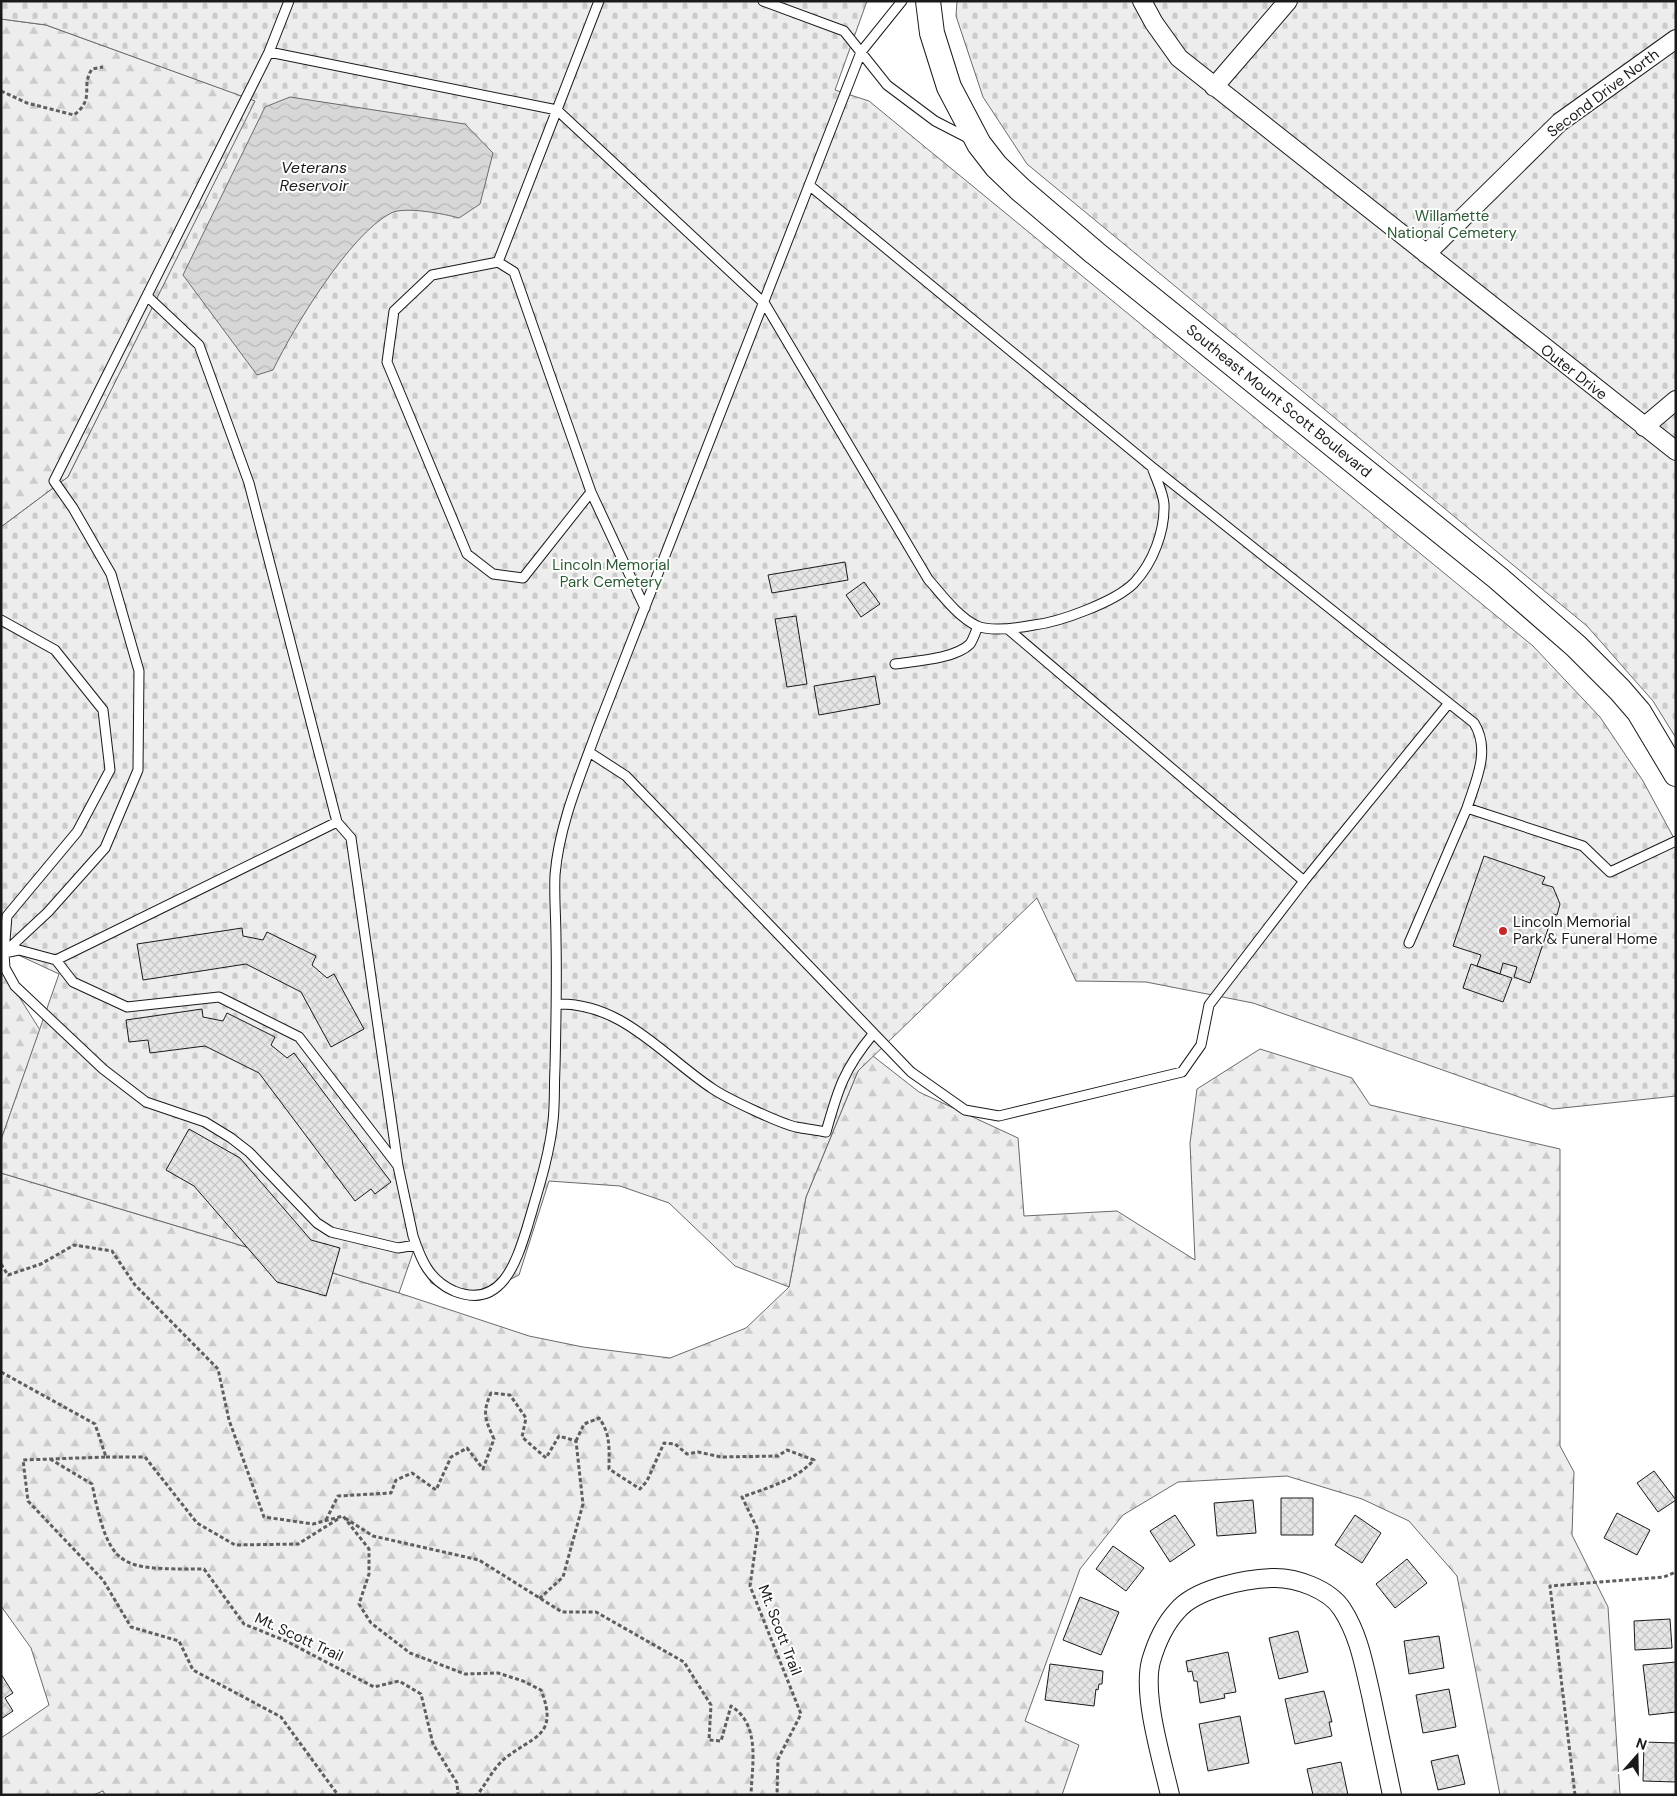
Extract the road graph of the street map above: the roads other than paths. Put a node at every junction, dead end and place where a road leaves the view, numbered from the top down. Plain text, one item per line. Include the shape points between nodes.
1 (289, 1) edge
2 (599, 1) edge
3 (763, 1) edge
4 (902, 1) edge
5 (928, 1) edge
6 (1142, 1) edge
7 (1288, 1) edge
8 (1676, 39) edge
9 (269, 52) junction
10 (861, 52) junction
11 (1214, 87) junction
12 (557, 110) junction
13 (979, 144) junction
14 (810, 185) junction
15 (1426, 254) junction
16 (498, 262) junction
17 (147, 296) junction
18 (765, 304) junction
19 (1676, 400) edge
20 (1644, 427) junction
21 (1676, 452) edge
22 (1152, 467) junction
23 (591, 492) junction
24 (645, 608) junction
25 (1, 620) edge
26 (978, 626) junction
27 (1008, 629) junction
28 (895, 664) dead end
29 (1449, 703) junction
30 (589, 752) junction
31 (1676, 774) edge
32 (1467, 808) junction
33 (336, 822) junction
34 (1676, 840) edge
35 (1304, 881) junction
36 (1409, 943) dead end
37 (2, 952) edge
38 (56, 960) junction
39 (557, 1004) junction
40 (873, 1034) junction
41 (398, 1166) junction
42 (416, 1245) junction
43 (1170, 1795) edge
44 (1392, 1795) edge

1 - 9 lane
2 - 12 lane
3 - 10 lane via 844,31
4 - 10 lane
5 - 13 main road, Southeast Mount Scott Boulevard via 932,33 941,64 960,111
6 - 11 street, Outer Drive via 1178,58
7 - 11 street
8 - 15 street, Second Drive North via 1560,122
9 - 12 lane
9 - 17 lane
10 - 13 lane via 900,95 934,121
10 - 14 lane
11 - 15 street, Outer Drive
12 - 16 lane
12 - 18 lane
13 - 31 main road, Southeast Mount Scott Boulevard via 1021,190 1490,572 1576,646 1638,712
14 - 18 lane
14 - 22 lane
15 - 20 street, Outer Drive
16 - 23 lane via 514,272
16 - 23 lane via 432,275 394,311 387,362 466,554 493,574 522,578
17 - 33 lane via 199,344 236,446 249,484
17 - 37 lane via 54,481 111,574 139,671 138,770 105,848 48,912
18 - 24 lane
18 - 26 lane via 928,579 952,607
19 - 20 street
20 - 21 street, Outer Drive
22 - 27 lane via 1164,502 1163,524 1152,556 1133,584 1091,609 1044,624
22 - 29 lane
23 - 24 lane
24 - 30 lane
25 - 37 lane via 55,650 103,710 110,770 77,832 7,916
26 - 27 lane
26 - 28 lane via 970,644 956,652
27 - 35 lane
29 - 32 lane via 1474,723 1481,734 1481,764
29 - 35 lane
30 - 39 lane via 559,843 555,877
30 - 40 lane via 626,776
32 - 34 lane via 1583,846 1610,872
32 - 36 lane
33 - 38 lane
33 - 41 lane via 351,838
35 - 40 lane via 1209,1005 1201,1045 1182,1072 999,1116 965,1110 911,1072
37 - 38 lane via 19,950
37 - 42 lane via 5,968 15,986 103,1069 146,1102 205,1122 231,1138 249,1152 317,1223 331,1232 398,1248
38 - 41 lane via 73,982 127,1007 219,997 299,1037
39 - 40 lane via 575,1004 605,1012 642,1033 714,1090 795,1127 826,1132 838,1088 854,1057
39 - 42 lane via 553,1121 545,1168 514,1266 502,1283 491,1291 468,1296 446,1287 427,1271
41 - 42 lane
43 - 44 street via 1156,1734 1148,1676 1163,1631 1177,1610 1194,1597 1214,1589 1272,1578 1313,1587 1328,1595 1351,1625 1361,1651

